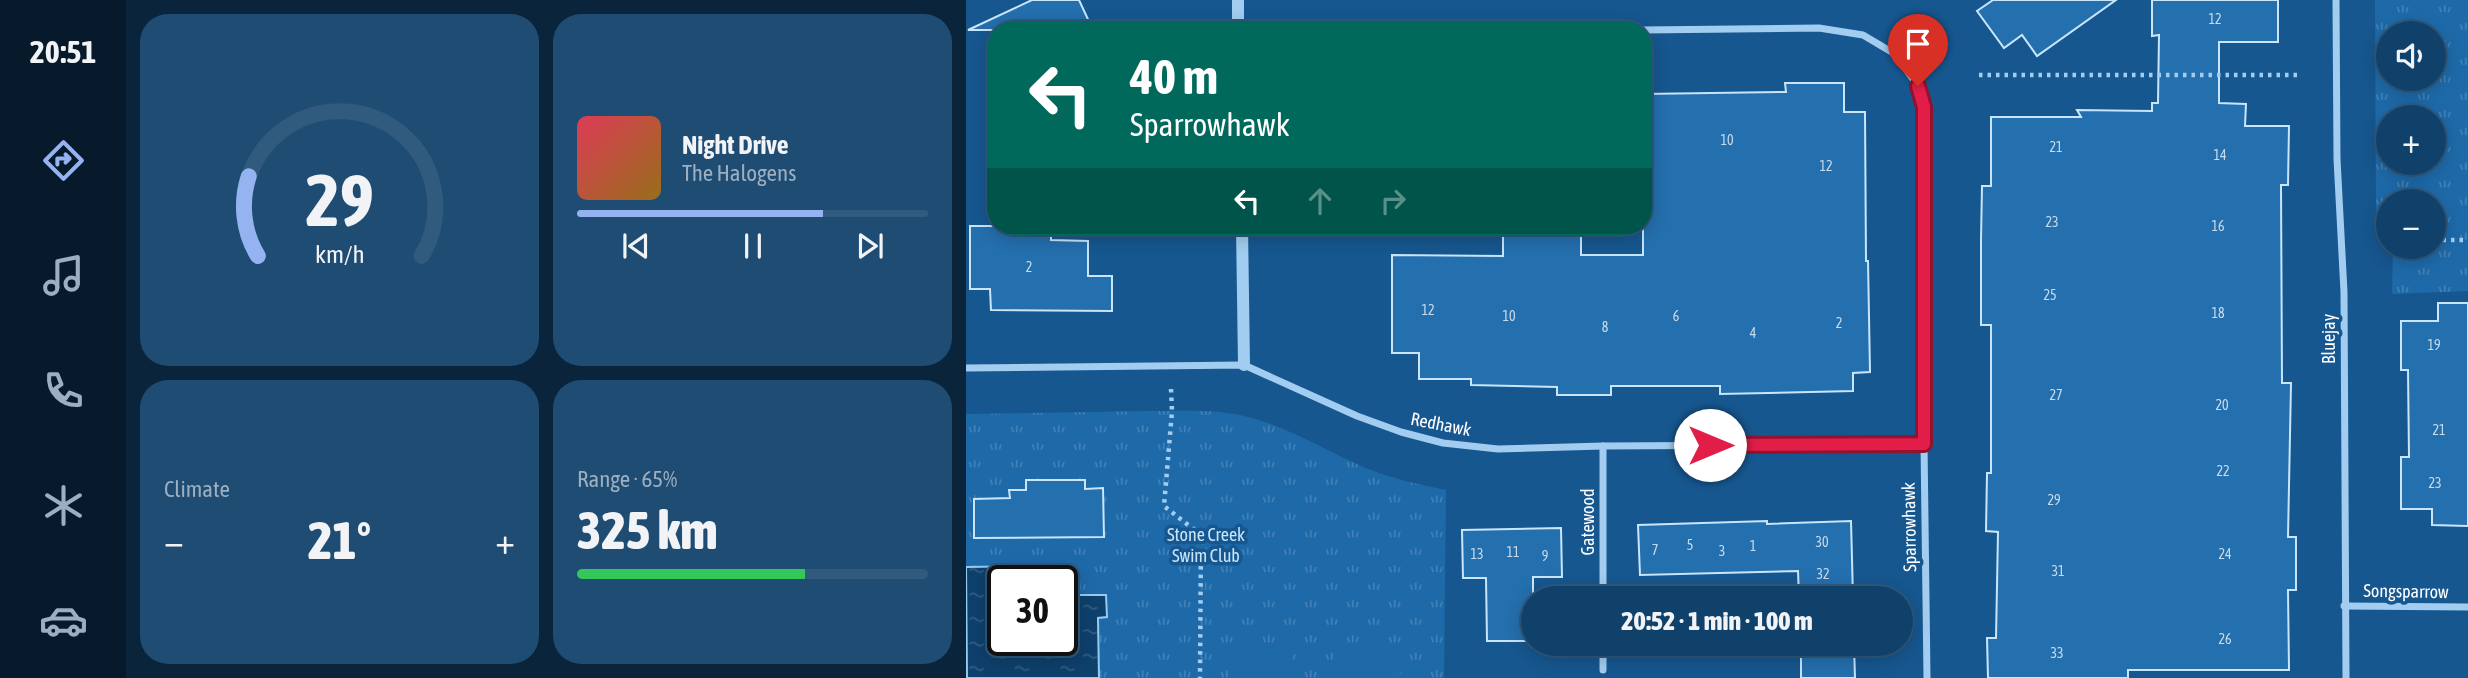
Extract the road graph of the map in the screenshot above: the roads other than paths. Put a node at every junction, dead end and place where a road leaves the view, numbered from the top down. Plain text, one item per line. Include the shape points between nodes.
1 (1238, 0) edge
2 (2336, 0) edge
3 (1238, 21) edge
4 (1652, 30) edge
5 (1242, 235) edge
6 (1244, 365) junction
7 (966, 368) edge
8 (1924, 444) junction
9 (1603, 446) junction
10 (1603, 586) edge
11 (2344, 606) junction
12 (2468, 607) edge
13 (1603, 656) edge
14 (1603, 670) dead end
15 (1927, 678) edge
16 (2346, 678) edge

1 - 3 street
2 - 11 street, Bluejay via 2344,292
4 - 8 street, Sparrowhawk via 1819,28 1864,35 1895,54 1912,76 1924,107
5 - 6 street
6 - 7 street, Redhawk
6 - 9 street, Redhawk via 1357,416 1443,443 1498,449
8 - 9 street, Redhawk
8 - 15 street, Sparrowhawk
9 - 10 street, Gatewood
11 - 12 street, Songsparrow
11 - 16 street, Bluejay
13 - 14 street

